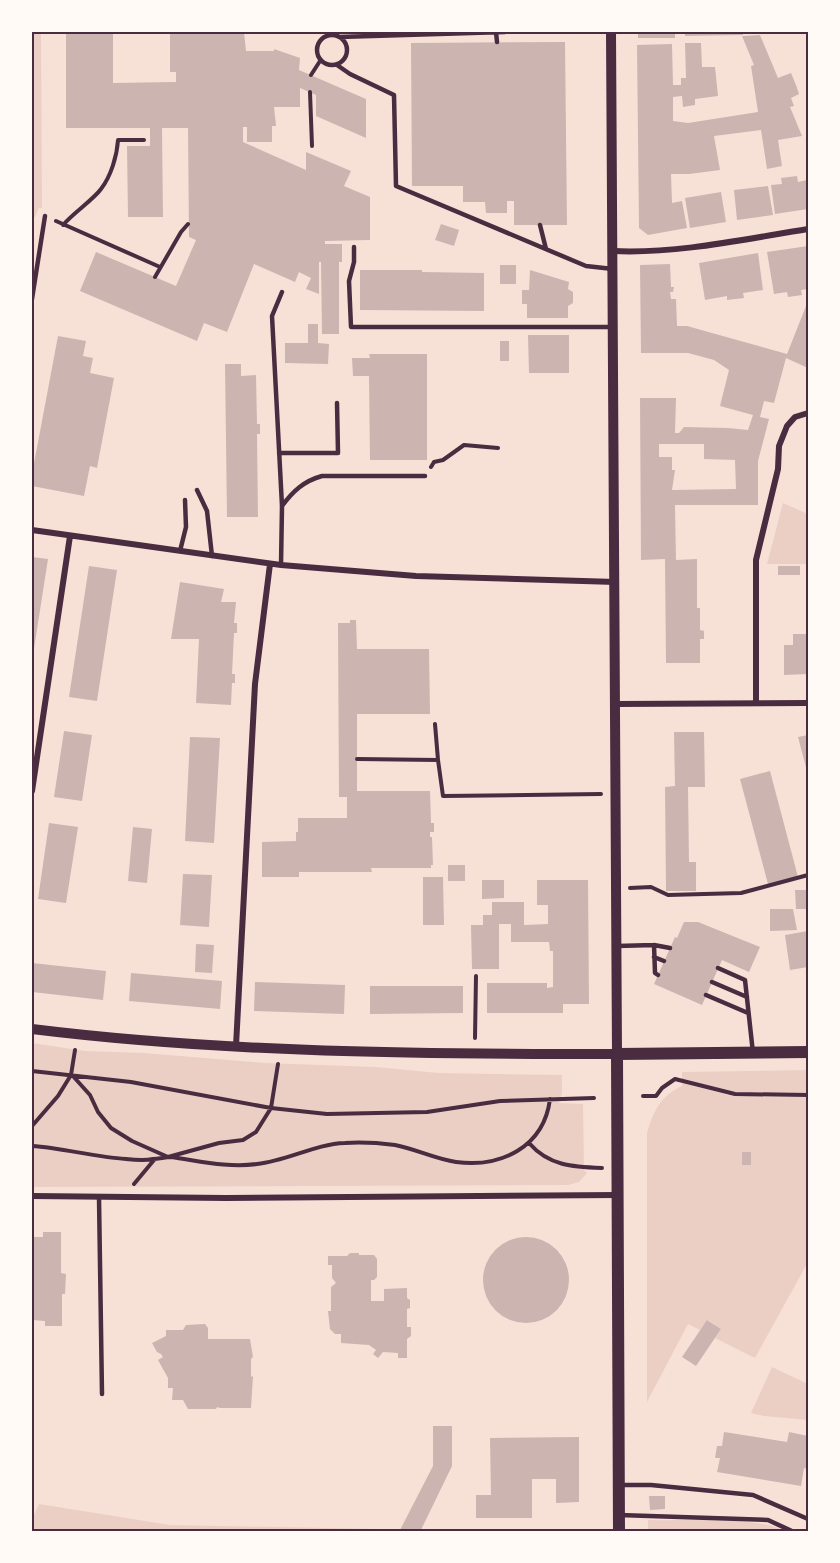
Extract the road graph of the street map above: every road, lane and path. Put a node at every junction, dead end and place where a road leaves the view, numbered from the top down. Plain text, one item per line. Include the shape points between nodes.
1 (496, 32) edge
2 (505, 32) edge
3 (611, 32) edge
4 (339, 37) junction
5 (497, 42) dead end
6 (320, 61) junction
7 (337, 65) junction
8 (311, 75) dead end
9 (310, 92) dead end
10 (144, 140) dead end
11 (312, 146) dead end
12 (45, 216) joint
13 (188, 224) dead end
14 (63, 225) junction
15 (540, 225) dead end
16 (808, 229) edge
17 (354, 247) dead end
18 (546, 249) junction
19 (613, 251) junction
20 (160, 267) junction
21 (613, 269) junction
22 (155, 277) dead end
23 (282, 292) dead end
24 (32, 299) edge
25 (614, 327) junction
26 (337, 403) dead end
27 (808, 413) edge
28 (498, 448) dead end
29 (279, 453) junction
30 (425, 476) joint
31 (197, 490) dead end
32 (185, 500) dead end
33 (282, 506) junction
34 (32, 530) edge
35 (70, 536) junction
36 (180, 551) junction
37 (212, 556) junction
38 (270, 564) junction
39 (281, 565) junction
40 (616, 582) junction
41 (756, 702) junction
42 (808, 703) edge
43 (616, 704) junction
44 (435, 724) dead end
45 (357, 759) dead end
46 (438, 760) junction
47 (32, 791) edge
48 (617, 794) junction
49 (808, 875) edge
50 (617, 888) junction
51 (654, 945) junction
52 (617, 946) junction
53 (670, 948) dead end
54 (654, 957) junction
55 (664, 961) dead end
56 (718, 968) dead end
57 (658, 975) dead end
58 (476, 976) dead end
59 (712, 982) dead end
60 (706, 995) dead end
61 (747, 997) junction
62 (748, 1013) junction
63 (32, 1029) edge
64 (236, 1046) junction
65 (75, 1050) dead end
66 (808, 1052) edge
67 (475, 1053) junction
68 (753, 1053) junction
69 (617, 1054) junction
70 (278, 1064) dead end
71 (32, 1071) edge
72 (71, 1075) junction
73 (808, 1095) edge
74 (643, 1096) dead end
75 (594, 1098) dead end
76 (550, 1100) junction
77 (271, 1108) junction
78 (32, 1126) edge
79 (529, 1143) junction
80 (32, 1146) edge
81 (168, 1157) junction
82 (155, 1159) junction
83 (618, 1169) junction
84 (619, 1195) junction
85 (32, 1196) edge
86 (131, 1197) junction
87 (99, 1198) junction
88 (102, 1394) dead end
89 (619, 1485) junction
90 (619, 1515) junction
91 (808, 1519) edge
92 (619, 1532) edge
93 (794, 1532) edge

1 - 2 lane
1 - 4 lane
1 - 5 lane
3 - 19 street
4 - 6 lane via 322,39 316,49
4 - 7 lane via 347,52
6 - 7 lane
6 - 8 path
7 - 18 lane via 394,95 396,186
9 - 11 path
10 - 14 path via 118,140 117,154 101,190
12 - 14 path
12 - 24 lane
13 - 20 path
14 - 20 path
15 - 18 lane
16 - 19 street via 690,247
17 - 25 lane via 349,280 351,327
18 - 21 lane via 586,266
19 - 21 street
20 - 22 path
21 - 25 street
23 - 29 lane via 272,316
25 - 40 street
26 - 29 lane via 338,453
27 - 41 street via 795,417 787,426 779,446 778,469 756,560
28 - 30 path via 464,445 435,462
29 - 33 lane
30 - 33 lane via 322,476 301,486
31 - 37 lane via 207,511
32 - 36 lane
33 - 39 lane
34 - 35 street
35 - 36 street
35 - 47 street
36 - 37 street
37 - 38 street
38 - 39 street
38 - 64 street via 255,684
39 - 40 street via 416,576
40 - 43 street
41 - 42 street
41 - 43 street
43 - 48 street
44 - 46 path
45 - 46 path
46 - 48 path via 443,796
48 - 50 street
49 - 50 path via 741,892 668,895 651,887
50 - 52 street
51 - 52 lane
51 - 53 lane
51 - 54 lane
52 - 69 street
54 - 55 lane
54 - 57 lane
56 - 61 lane via 745,980
58 - 67 path
59 - 61 lane
60 - 62 lane
61 - 62 lane
62 - 68 lane
63 - 64 street
64 - 67 street
65 - 72 path
66 - 68 main road
67 - 69 street
68 - 69 main road
69 - 83 main road
70 - 77 path
71 - 72 path
72 - 77 path
72 - 78 path
72 - 81 path via 90,1095 111,1128
73 - 74 path via 735,1094 675,1079 656,1096
75 - 76 path
76 - 77 path via 500,1101 384,1114 327,1114
76 - 79 path via 545,1122
77 - 81 path via 250,1137
79 - 81 path via 503,1158 478,1164 376,1143 343,1143 258,1164 231,1165
79 - 83 path via 560,1165
80 - 82 path via 125,1159
81 - 82 path
82 - 86 path via 137,1179
83 - 84 main road
84 - 86 street
84 - 89 main road
85 - 87 street
86 - 87 street
87 - 88 lane
89 - 90 main road
89 - 91 lane via 753,1495
90 - 92 main road
90 - 93 lane via 768,1520

